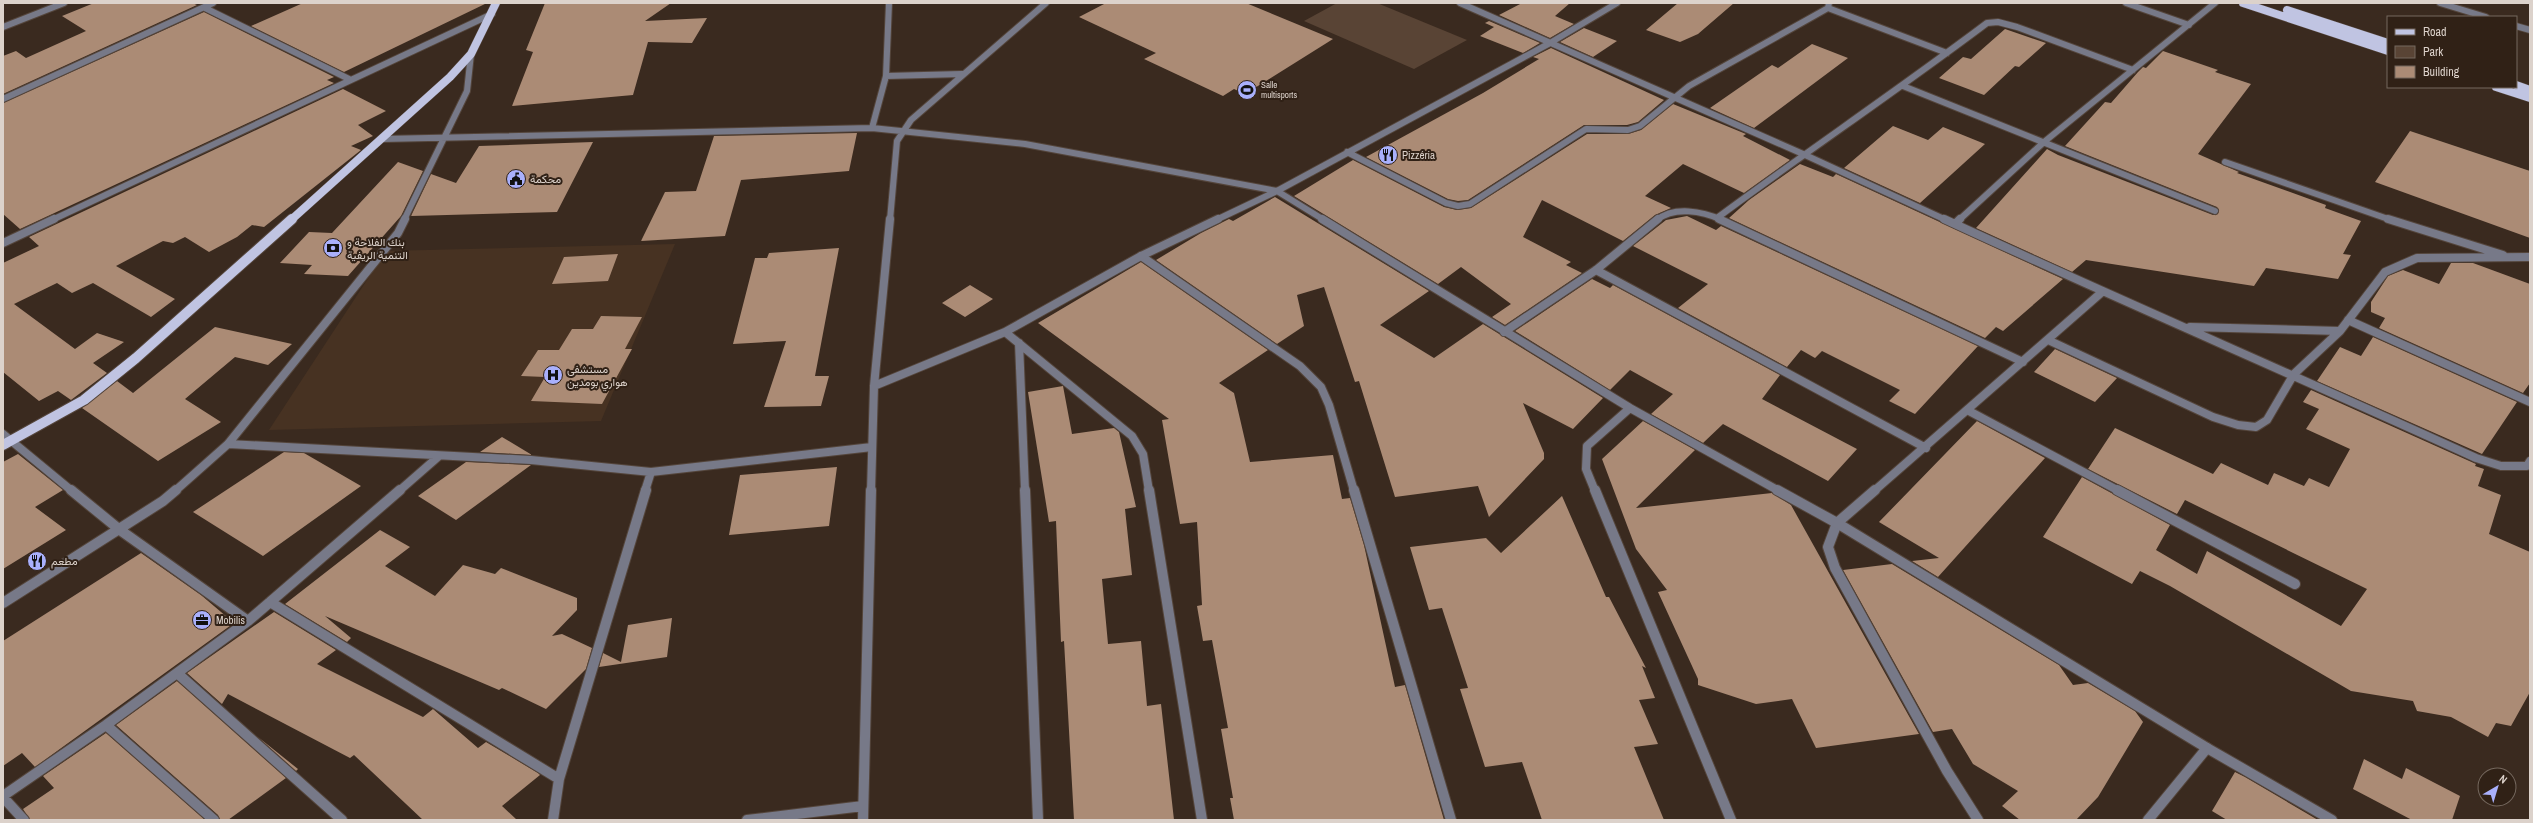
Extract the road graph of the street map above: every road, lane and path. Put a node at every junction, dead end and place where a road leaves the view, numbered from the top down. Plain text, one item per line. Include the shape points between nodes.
1 (64, 3) edge
2 (213, 3) edge
3 (496, 3) edge
4 (889, 3) edge
5 (1046, 3) edge
6 (1460, 3) edge
7 (1618, 3) edge
8 (2126, 3) edge
9 (2215, 3) edge
10 (2242, 3) edge
11 (2264, 3) edge
12 (2440, 3) edge
13 (1829, 6) edge
14 (204, 8) junction
15 (492, 14) junction
16 (2483, 16) edge
17 (2189, 25) junction
18 (2517, 26) edge
19 (3, 27) edge
20 (2530, 30) edge
21 (1550, 43) junction
22 (2387, 43) edge
23 (2387, 51) edge
24 (1947, 53) junction
25 (471, 54) junction
26 (2134, 70) junction
27 (962, 74) junction
28 (886, 76) junction
29 (349, 79) junction
30 (2517, 85) edge
31 (1903, 86) junction
32 (2499, 88) edge
33 (2530, 90) edge
34 (1673, 98) junction
35 (2530, 98) edge
36 (3, 99) edge
37 (872, 128) junction
38 (903, 130) junction
39 (446, 136) junction
40 (382, 140) junction
41 (2044, 142) junction
42 (1347, 152) junction
43 (1803, 154) junction
44 (2225, 162) dead end
45 (1277, 190) junction
46 (2215, 211) dead end
47 (1717, 218) junction
48 (1954, 224) junction
49 (3, 243) edge
50 (1141, 256) junction
51 (2511, 258) junction
52 (2530, 258) edge
53 (1596, 270) junction
54 (2102, 292) junction
55 (2348, 320) junction
56 (2185, 327) junction
57 (2340, 331) junction
58 (1006, 332) junction
59 (1504, 332) junction
60 (2048, 340) junction
61 (1019, 343) junction
62 (2023, 362) junction
63 (2294, 374) junction
64 (874, 386) junction
65 (2530, 402) edge
66 (1630, 408) junction
67 (1969, 411) junction
68 (3, 434) edge
69 (12, 440) junction
70 (228, 444) junction
71 (3, 445) edge
72 (872, 447) junction
73 (1926, 448) junction
74 (439, 456) junction
75 (2530, 461) edge
76 (651, 472) junction
77 (1838, 523) junction
78 (120, 530) junction
79 (2295, 584) dead end
80 (270, 602) junction
81 (3, 603) edge
82 (248, 621) junction
83 (177, 673) junction
84 (106, 725) junction
85 (2207, 748) junction
86 (559, 779) junction
87 (3, 796) edge
88 (863, 806) junction
89 (24, 820) edge
90 (214, 820) edge
91 (342, 820) edge
92 (552, 820) edge
93 (747, 820) edge
94 (863, 820) edge
95 (1038, 820) edge
96 (1202, 820) edge
97 (1451, 820) edge
98 (1731, 820) edge
99 (1978, 820) edge
100 (2148, 820) edge
101 (2332, 820) edge

1 - 19 street
2 - 14 street
3 - 15 main road
4 - 28 street
5 - 27 street
6 - 21 street
7 - 21 street
8 - 17 street
9 - 17 street
10 - 23 main road
11 - 22 main road
12 - 16 street
13 - 24 street
13 - 34 street via 1705,75
14 - 29 street
14 - 36 street
15 - 25 main road
15 - 29 street
17 - 26 street
18 - 20 street
21 - 34 street
21 - 42 street
24 - 26 street via 1979,27 1998,22
24 - 31 street
25 - 39 street via 467,91
25 - 40 main road via 450,78
26 - 41 street
27 - 28 street
27 - 38 street
28 - 37 street
29 - 49 street
30 - 33 main road
31 - 41 street
31 - 43 street
32 - 35 main road
34 - 42 street via 1633,129 1598,126 1586,129 1470,204 1458,206 1446,203
34 - 43 street
37 - 38 street
37 - 39 street
38 - 45 street via 1025,144
38 - 64 street via 897,141
39 - 40 street
39 - 70 street via 398,232
40 - 69 main road via 136,358 84,400
41 - 46 street
41 - 48 street
42 - 45 street
43 - 47 street
43 - 48 street
44 - 51 street via 2368,213
45 - 50 street
45 - 59 street
47 - 53 street via 1686,211 1666,213
47 - 62 street
48 - 54 street
50 - 58 street
50 - 97 street via 1300,366 1321,387 1329,405
51 - 52 street
51 - 55 street via 2417,258 2400,264 2385,272
53 - 59 street
53 - 73 street
54 - 56 street
54 - 60 street
55 - 57 street
55 - 65 street
56 - 57 street
56 - 63 street
57 - 63 street
58 - 61 street
58 - 64 street
59 - 66 street
60 - 62 street
60 - 63 street via 2213,417 2238,425 2256,427 2267,420
61 - 95 street
61 - 96 street via 1115,420 1132,436 1143,454
62 - 67 street
63 - 75 street via 2476,458 2501,466 2527,466
64 - 72 street
66 - 77 street
66 - 98 street via 1587,446 1586,469
67 - 73 street
67 - 79 street
68 - 69 street
69 - 71 main road
69 - 78 street
70 - 74 street
70 - 78 street via 164,501
72 - 76 street
72 - 88 street
73 - 77 street
74 - 76 street via 531,460
74 - 80 street
76 - 86 street
77 - 85 street
77 - 99 street via 1828,547 1834,568 1947,771
78 - 81 street
78 - 82 street
80 - 82 street
80 - 86 street
82 - 83 street
83 - 84 street
83 - 91 street
84 - 87 street
84 - 90 street
85 - 100 street
85 - 101 street
86 - 92 street
87 - 89 street
88 - 93 street
88 - 94 street

